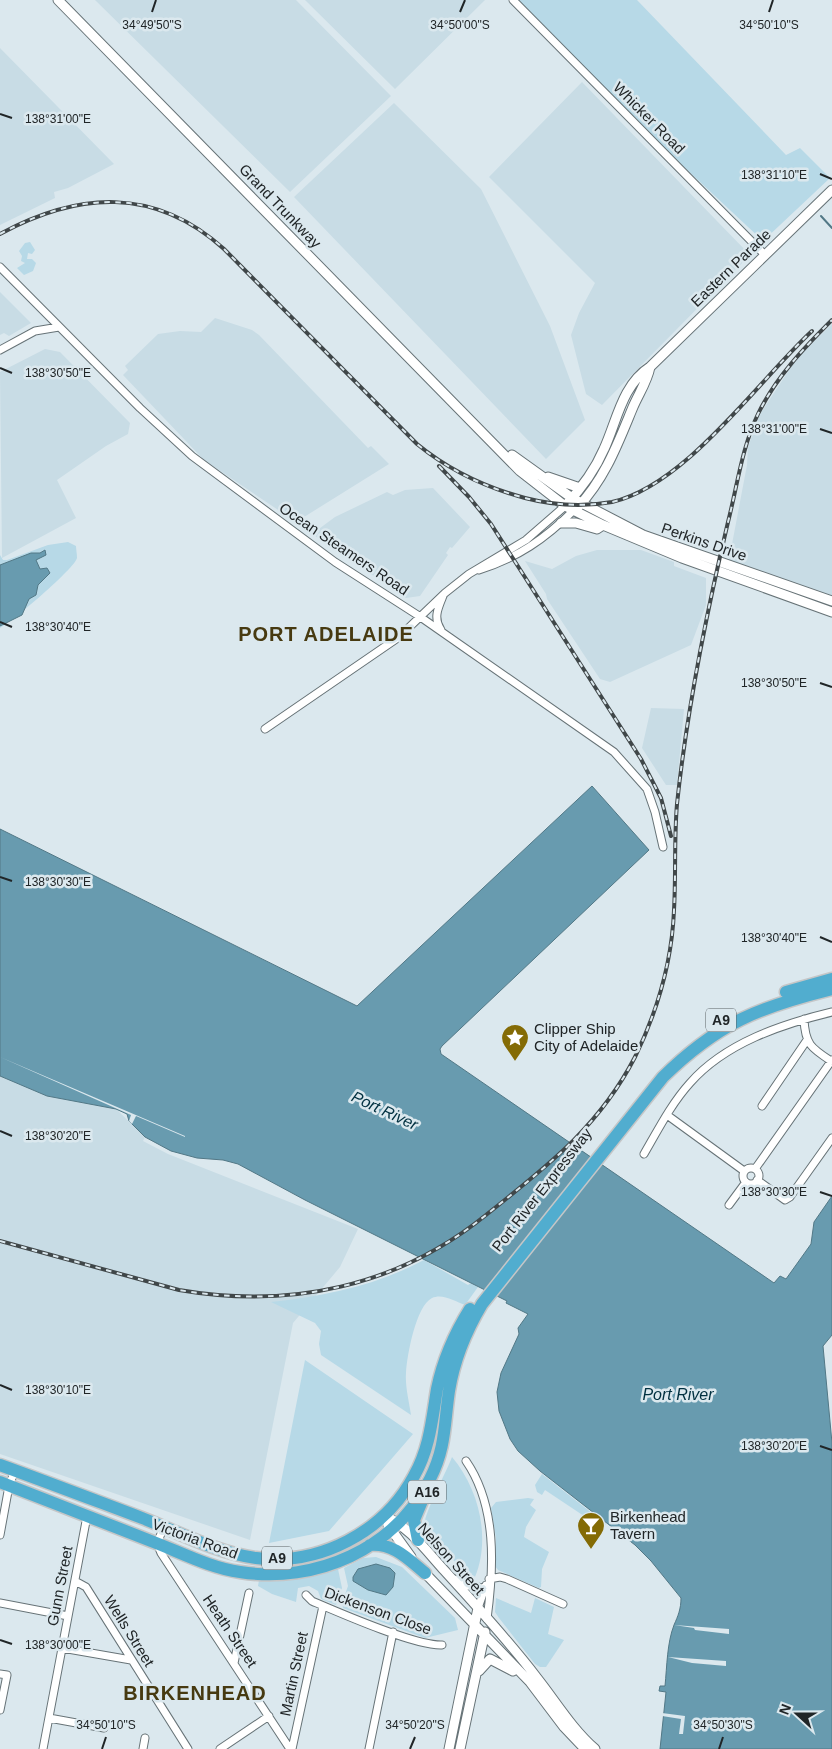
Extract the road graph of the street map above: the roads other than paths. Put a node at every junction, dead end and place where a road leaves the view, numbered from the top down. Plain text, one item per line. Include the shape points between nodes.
1 (58, 0) edge
2 (514, 0) edge
3 (832, 190) edge
4 (764, 254) junction
5 (0, 267) edge
6 (59, 327) junction
7 (0, 350) edge
8 (650, 367) junction
9 (482, 431) junction
10 (525, 466) junction
11 (580, 488) junction
12 (572, 498) junction
13 (581, 503) junction
14 (565, 506) junction
15 (574, 510) junction
16 (561, 523) junction
17 (603, 525) junction
18 (469, 574) junction
19 (444, 593) junction
20 (832, 602) edge
21 (832, 612) edge
22 (419, 616) junction
23 (443, 633) junction
24 (266, 729) dead end
25 (663, 847) dead end
26 (832, 979) edge
27 (832, 989) edge
28 (832, 1012) edge
29 (804, 1019) junction
30 (807, 1040) junction
31 (832, 1060) edge
32 (637, 1102) junction
33 (762, 1106) dead end
34 (668, 1115) junction
35 (832, 1138) edge
36 (644, 1154) dead end
37 (755, 1169) junction
38 (744, 1171) junction
39 (757, 1180) junction
40 (746, 1182) junction
41 (729, 1206) dead end
42 (465, 1327) junction
43 (444, 1444) junction
44 (466, 1461) dead end
45 (0, 1464) edge
46 (15, 1470) junction
47 (5, 1484) edge
48 (87, 1516) junction
49 (384, 1516) junction
50 (397, 1523) junction
51 (164, 1526) junction
52 (0, 1535) edge
53 (418, 1540) junction
54 (157, 1543) junction
55 (370, 1545) junction
56 (425, 1573) junction
57 (453, 1580) junction
58 (76, 1581) junction
59 (487, 1583) junction
60 (250, 1593) dead end
61 (306, 1595) dead end
62 (0, 1603) edge
63 (563, 1604) dead end
64 (323, 1606) junction
65 (478, 1608) junction
66 (68, 1616) junction
67 (487, 1619) junction
68 (474, 1625) junction
69 (393, 1632) junction
70 (484, 1636) junction
71 (442, 1645) dead end
72 (62, 1648) junction
73 (131, 1660) junction
74 (234, 1663) junction
75 (0, 1674) edge
76 (477, 1675) junction
77 (530, 1682) junction
78 (0, 1710) edge
79 (269, 1716) junction
80 (49, 1718) junction
81 (104, 1728) dead end
82 (144, 1738) dead end
83 (43, 1749) edge
84 (143, 1749) edge
85 (188, 1749) edge
86 (220, 1749) edge
87 (291, 1749) edge
88 (369, 1749) edge
89 (449, 1749) edge
90 (460, 1749) edge
91 (585, 1749) edge
92 (595, 1749) edge

1 - 9 main road, Grand Trunkway
2 - 4 street, Whicker Road
3 - 4 main road, Eastern Parade
4 - 8 main road, Eastern Parade
5 - 6 street, Ocean Steamers Road
6 - 7 street via 35,332
6 - 22 street, Ocean Steamers Road via 192,456 336,562
8 - 11 main road, Eastern Parade via 639,374 630,388 604,451
8 - 13 main road, Eastern Parade via 614,455
9 - 10 main road, Grand Trunkway
9 - 14 main road, Grand Trunkway via 520,471
10 - 11 main road
10 - 12 main road, Grand Trunkway
11 - 12 main road, Eastern Parade
12 - 13 main road, Perkins Drive
12 - 14 main road, Eastern Parade
13 - 15 main road, Eastern Parade
13 - 20 main road, Perkins Drive via 643,535
14 - 15 main road, Grand Trunkway
14 - 18 street, Eastern Parade via 526,540
15 - 16 street, Eastern Parade
15 - 17 main road, Perkins Drive
16 - 17 main road via 597,529
16 - 18 street, Eastern Parade via 522,554
17 - 21 main road, Perkins Drive via 682,558
18 - 19 street, Eastern Parade
19 - 22 street, Eastern Parade
19 - 23 street via 436,622
22 - 23 street, Ocean Steamers Road
22 - 24 street, Eastern Parade via 399,637
23 - 25 street, Ocean Steamers Road via 614,752 647,789
26 - 32 highway, Port River Expressway / A9 via 763,998 726,1017 681,1049 659,1070
27 - 32 highway, Port River Expressway / A9 via 778,1002 730,1024 680,1060
28 - 29 street
29 - 30 street
29 - 34 street via 770,1030 718,1058 690,1082
30 - 31 street via 814,1050
30 - 33 street
31 - 37 street
32 - 42 highway, Port River Expressway / A9 via 476,1300
34 - 36 street
34 - 38 street
35 - 39 street via 785,1200
37 - 38 street
37 - 39 street
38 - 40 street
39 - 40 street
40 - 41 street
42 - 43 highway, Port River Expressway / A9 via 452,1377
42 - 49 highway, Port River Expressway / A9 via 441,1373 432,1430 421,1463 404,1492
43 - 50 highway, Port River Expressway / A9 via 429,1481
43 - 53 highway, A16 via 442,1462 416,1514 414,1525
44 - 59 street via 487,1504 491,1536
45 - 46 highway, Victoria Road / A9
46 - 47 street
46 - 51 highway, Victoria Road / A9
47 - 48 highway, Victoria Road / A9
47 - 52 street
48 - 54 highway, Victoria Road / A9
48 - 58 street, Gunn Street
49 - 50 main road, Nelson Street / A16
49 - 51 highway, Victoria Road / A9 via 342,1544 312,1554 274,1559 230,1552
50 - 53 main road, Nelson Street / A16
50 - 55 highway, Victoria Road / A9
50 - 56 main road, Nelson Street / A16
51 - 54 street
53 - 57 main road, Nelson Street / A16
54 - 55 highway, Victoria Road / A9 via 226,1569 273,1575 331,1566
54 - 74 street, Heath Street
55 - 56 highway, A16 via 396,1550
56 - 68 main road, Nelson Street / A16
57 - 59 main road via 481,1589
57 - 65 main road, Nelson Street / A16
58 - 66 street, Gunn Street
58 - 73 street, Wells Street via 86,1587
59 - 63 street via 504,1578
59 - 65 street
59 - 67 street via 491,1586
60 - 74 street
61 - 64 street, Dickenson Close
62 - 66 street
64 - 69 street, Dickenson Close
64 - 87 street, Martin Street
65 - 67 main road, Nelson Street / A16
65 - 68 main road
66 - 72 street, Gunn Street
67 - 70 main road
67 - 92 main road, Nelson Street via 582,1738
68 - 70 main road, Nelson Street / A16
68 - 89 main road
69 - 71 street, Dickenson Close via 432,1646
69 - 88 street
70 - 76 main road
70 - 77 main road, Nelson Street
72 - 73 street
72 - 80 street, Gunn Street
73 - 85 street, Wells Street
74 - 79 street, Heath Street
75 - 78 street via 7,1675
76 - 77 main road via 490,1659
76 - 90 main road
77 - 91 main road, Nelson Street
79 - 86 street
79 - 87 street, Heath Street
80 - 81 street
80 - 83 street, Gunn Street
82 - 84 street

